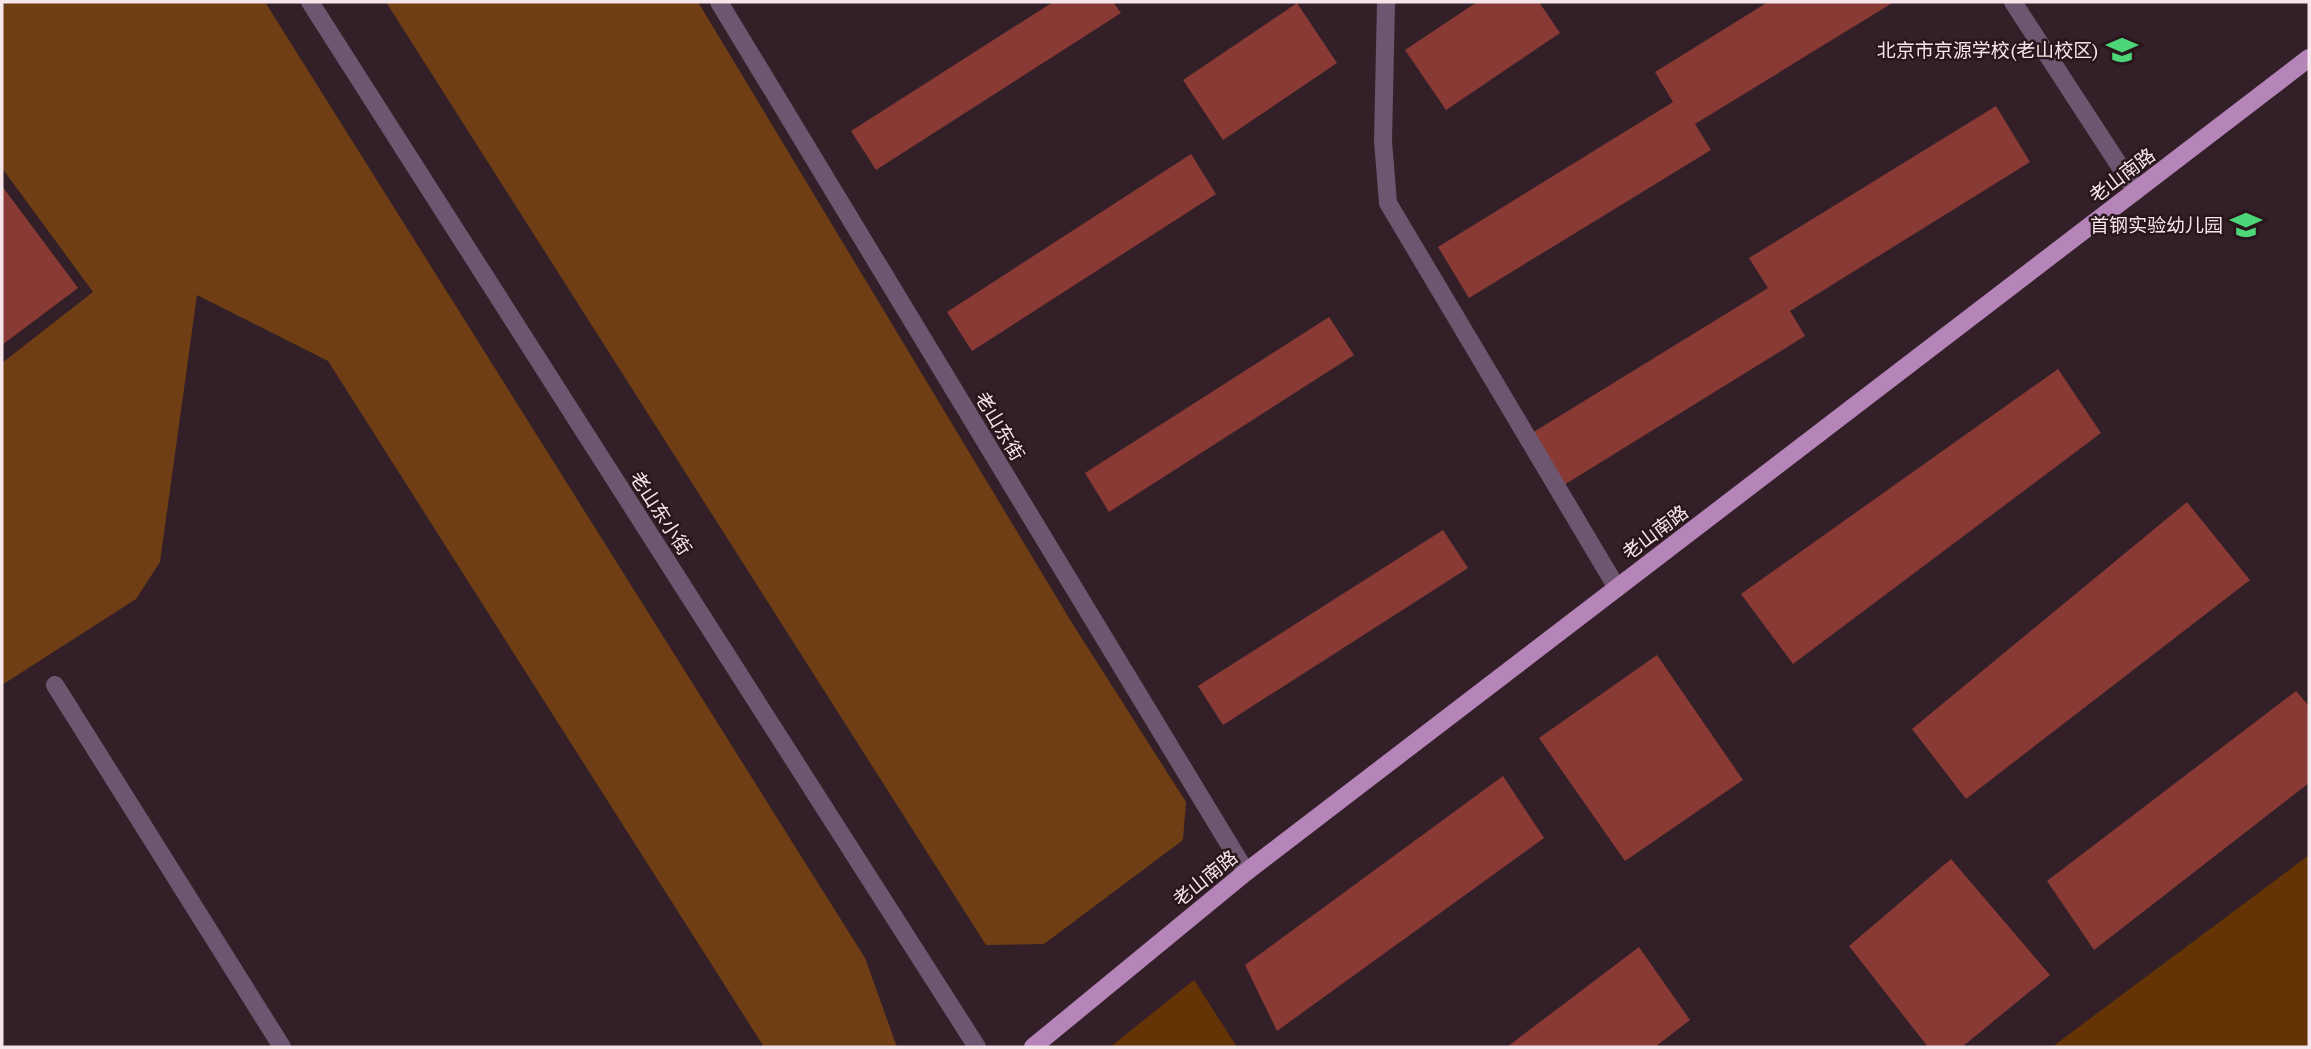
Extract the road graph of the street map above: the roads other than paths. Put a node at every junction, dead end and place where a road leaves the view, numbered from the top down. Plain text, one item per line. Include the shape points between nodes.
1 (310, 2) edge
2 (719, 2) edge
3 (1387, 2) edge
4 (2012, 2) edge
5 (2309, 58) edge
6 (2136, 191) junction
7 (1617, 587) junction
8 (55, 685) dead end
9 (1246, 872) junction
10 (282, 1047) edge
11 (977, 1047) edge
12 (1033, 1047) edge

1 - 11 street, 老山东小街
2 - 9 street, 老山东街
3 - 7 street via 1383,141 1388,203
4 - 6 street
5 - 6 main road, 老山南路
6 - 7 main road, 老山南路
7 - 9 main road, 老山南路
8 - 10 street
9 - 12 main road, 老山南路

